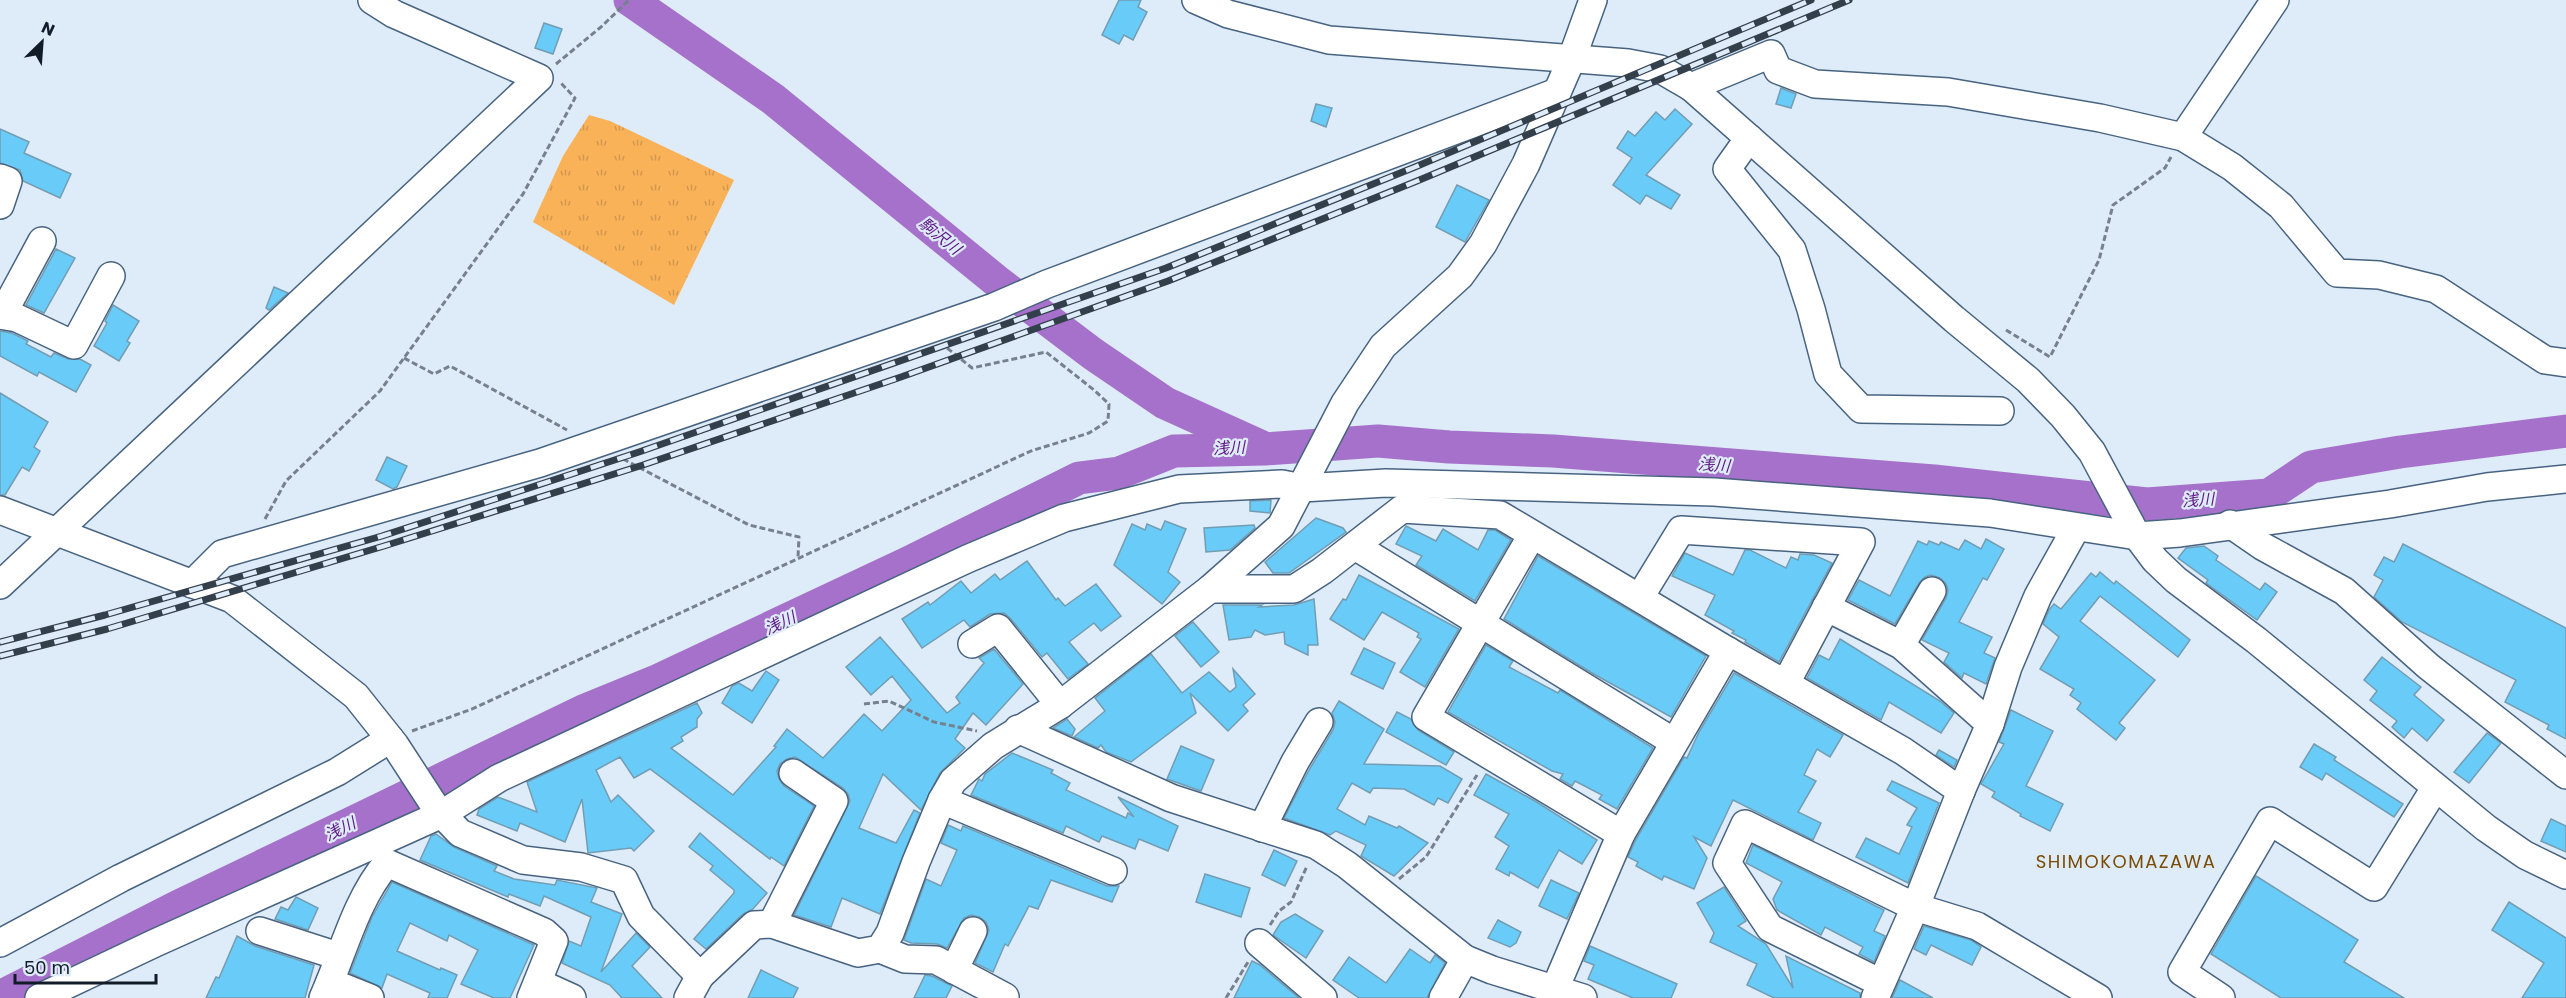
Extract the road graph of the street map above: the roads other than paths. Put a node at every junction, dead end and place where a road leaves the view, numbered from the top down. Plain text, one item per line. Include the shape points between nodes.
1 (372, 0) edge
2 (1196, 0) edge
3 (1593, 0) edge
4 (2275, 0) edge
5 (1572, 58) junction
6 (1691, 87) junction
7 (1557, 92) junction
8 (2182, 137) junction
9 (1749, 138) junction
10 (0, 178) edge
11 (0, 205) edge
12 (42, 241) dead end
13 (111, 276) dead end
14 (1, 315) edge
15 (2566, 363) edge
16 (2000, 411) dead end
17 (2566, 478) edge
18 (1302, 488) junction
19 (0, 510) edge
20 (2230, 524) junction
21 (2076, 528) junction
22 (56, 530) junction
23 (2134, 531) junction
24 (1532, 535) junction
25 (1355, 546) junction
26 (192, 584) junction
27 (0, 585) edge
28 (1210, 590) junction
29 (1932, 591) dead end
30 (1640, 597) junction
31 (1826, 607) junction
32 (1479, 624) junction
33 (972, 644) dead end
34 (1901, 645) junction
35 (1728, 651) junction
36 (1786, 683) junction
37 (1060, 705) junction
38 (1319, 722) dead end
39 (1990, 724) junction
40 (1018, 729) junction
41 (393, 742) junction
42 (1674, 742) junction
43 (793, 773) dead end
44 (2566, 775) edge
45 (2436, 788) junction
46 (1961, 791) junction
47 (942, 800) junction
48 (439, 811) junction
49 (1262, 828) junction
50 (1621, 834) junction
51 (1113, 871) dead end
52 (2566, 875) edge
53 (1916, 907) junction
54 (772, 924) junction
55 (973, 931) dead end
56 (260, 932) dead end
57 (0, 942) edge
58 (1259, 943) road end
59 (880, 949) junction
60 (1465, 959) junction
61 (331, 979) edge
62 (964, 983) edge
63 (694, 987) edge
64 (535, 990) edge
65 (1878, 991) edge
66 (1553, 993) edge
67 (1005, 997) edge
68 (39, 998) edge
69 (370, 998) edge
70 (572, 998) edge
71 (1323, 998) edge
72 (1443, 998) edge
73 (1583, 998) edge
74 (2098, 998) edge
75 (2222, 998) edge

1 - 22 street via 394,14 544,73
2 - 5 street via 1228,14 1329,40
3 - 5 street
4 - 8 street
5 - 6 street via 1660,69
5 - 7 street
6 - 8 street via 1771,54 1778,70 1815,84 1948,92 2100,118
6 - 9 street
7 - 18 street via 1521,174 1483,244 1461,276 1383,346 1346,403
7 - 26 street via 994,307 540,463 222,554
8 - 15 street via 2232,167 2282,206 2337,273 2379,275 2436,289 2545,360
9 - 16 street via 1727,169 1792,250 1828,374 1861,409
9 - 23 street via 2028,380 2092,452
10 - 11 street via 8,181
12 - 14 street
13 - 14 street via 74,345 17,318
17 - 20 street
18 - 21 street via 1386,483 1714,492 1990,513
18 - 28 street via 1281,526
18 - 48 street via 1282,484 1179,489 1064,519 967,559 499,778
19 - 22 street
20 - 23 street via 2180,533
20 - 44 street via 2344,591 2428,666
21 - 23 street
21 - 39 street via 2038,596 2008,667
22 - 26 street
22 - 27 street
23 - 45 street via 2176,580 2256,640
24 - 25 street via 1500,515 1402,509
24 - 30 street
24 - 32 street
25 - 28 street via 1294,590
25 - 32 street
26 - 41 street via 232,599 356,696
28 - 37 street
29 - 34 street
30 - 31 street via 1681,530 1860,542
30 - 35 street
31 - 34 street
31 - 36 street
32 - 42 street
32 - 50 street via 1426,717
33 - 37 street via 998,628
34 - 39 street
35 - 36 street
35 - 42 street
36 - 46 street via 1903,751
37 - 40 street
38 - 49 street
39 - 46 street
40 - 47 street via 953,781
40 - 49 street via 1172,798
41 - 48 street
41 - 57 street
42 - 50 street
43 - 54 street via 834,801
45 - 52 street via 2525,855
45 - 75 street via 2374,887 2270,821 2182,972
46 - 53 street
47 - 51 street
47 - 59 street via 890,933
48 - 63 street via 460,833 523,861 580,867 624,880 641,916
48 - 68 street
49 - 60 street via 1316,845 1347,865
50 - 66 street
53 - 65 street
53 - 65 street via 1746,824 1727,863 1770,928
53 - 74 street via 1977,926
54 - 59 street via 858,953
54 - 63 street via 754,925
55 - 62 street
56 - 61 street
58 - 71 street
59 - 62 street via 905,959 936,960
60 - 66 street
60 - 72 street
61 - 64 street via 376,876 387,863 544,932 554,941
61 - 69 street
62 - 67 street
64 - 70 street
66 - 73 street

